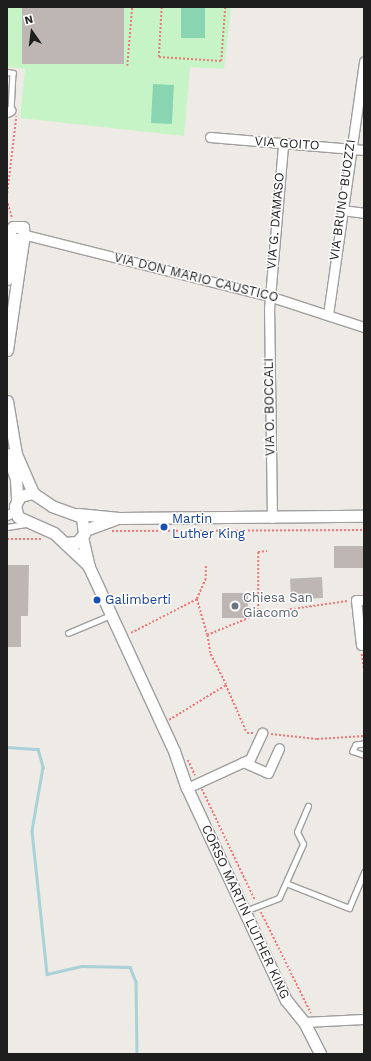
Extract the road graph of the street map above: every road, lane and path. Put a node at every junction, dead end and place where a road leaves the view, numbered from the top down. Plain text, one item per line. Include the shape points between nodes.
1 (132, 7) edge
2 (162, 7) edge
3 (225, 7) edge
4 (364, 62) edge
5 (127, 66) dead end
6 (7, 72) edge
7 (9, 111) edge
8 (210, 137) dead end
9 (283, 145) junction
10 (349, 148) junction
11 (364, 150) edge
12 (7, 193) edge
13 (341, 210) junction
14 (364, 213) edge
15 (16, 235) edge
16 (7, 279) edge
17 (269, 296) junction
18 (328, 315) junction
19 (364, 327) edge
20 (7, 350) edge
21 (7, 400) edge
22 (7, 454) edge
23 (34, 493) junction
24 (13, 509) edge
25 (78, 514) junction
26 (364, 516) edge
27 (120, 518) junction
28 (272, 518) junction
29 (28, 524) junction
30 (7, 527) edge
31 (364, 530) edge
32 (110, 531) dead end
33 (84, 533) junction
34 (7, 539) edge
35 (47, 539) dead end
36 (65, 543) junction
37 (267, 551) dead end
38 (206, 566) dead end
39 (89, 567) junction
40 (197, 599) junction
41 (360, 600) edge
42 (258, 614) junction
43 (112, 615) junction
44 (68, 633) dead end
45 (207, 635) junction
46 (132, 641) dead end
47 (361, 645) joint
48 (364, 668) edge
49 (226, 686) junction
50 (167, 714) dead end
51 (169, 720) junction
52 (173, 727) dead end
53 (262, 733) junction
54 (364, 736) edge
55 (364, 744) edge
56 (279, 748) dead end
57 (186, 755) dead end
58 (364, 755) edge
59 (243, 762) junction
60 (199, 783) junction
61 (187, 788) junction
62 (308, 806) dead end
63 (364, 872) edge
64 (286, 883) junction
65 (258, 906) junction
66 (245, 911) junction
67 (364, 1019) edge
68 (309, 1022) junction
69 (320, 1054) edge

1 - 5 path
2 - 3 path via 159,57 221,61
4 - 10 street, VIA BRUNO BUOZZI
6 - 7 lane via 13,73
7 - 12 path via 16,118
8 - 9 street, VIA GOITO
9 - 10 street, VIA GOITO
9 - 17 street, VIA G. DAMASO
10 - 11 street, VIA GOITO
10 - 13 street, VIA BRUNO BUOZZI
13 - 14 street
13 - 18 street, VIA BRUNO BUOZZI
15 - 16 street
15 - 17 street, VIA DON MARIO CAUSTICO
15 - 20 street
17 - 18 street, VIA DON MARIO CAUSTICO
17 - 28 street, VIA O. BOCCALI
18 - 19 street, VIA DON MARIO CAUSTICO
21 - 23 street via 16,454
22 - 24 street via 16,479
23 - 24 street via 24,494
23 - 25 street via 52,506
24 - 29 street
25 - 27 street
25 - 33 street, CORSO MARTIN LUTHER KING
26 - 28 street
27 - 28 street
27 - 33 street
29 - 30 lane
29 - 36 street, CORSO MARTIN LUTHER KING via 48,529
31 - 32 path
33 - 36 street via 76,542
33 - 39 street, CORSO MARTIN LUTHER KING
34 - 35 path
36 - 39 street, CORSO MARTIN LUTHER KING
37 - 42 path via 258,552
38 - 40 path via 206,579
39 - 43 street, CORSO MARTIN LUTHER KING
40 - 45 path
40 - 46 path via 128,634
41 - 42 path
41 - 47 street
42 - 45 path
43 - 44 lane
43 - 61 street, CORSO MARTIN LUTHER KING
45 - 49 path via 210,653
47 - 48 path
49 - 51 path
49 - 53 path via 247,732
50 - 51 path
51 - 52 path
53 - 54 path via 317,739
53 - 59 street via 250,759
55 - 58 lane via 356,745 353,750
56 - 59 street via 268,773
57 - 60 path
59 - 60 street
60 - 61 street
60 - 65 path
61 - 66 street, CORSO MARTIN LUTHER KING
62 - 64 lane via 297,832 303,844
63 - 64 lane via 349,908
64 - 65 lane via 279,898
65 - 66 lane
65 - 68 path
66 - 68 street, CORSO MARTIN LUTHER KING via 286,1000
67 - 68 street
68 - 69 street, CORSO MARTIN LUTHER KING

